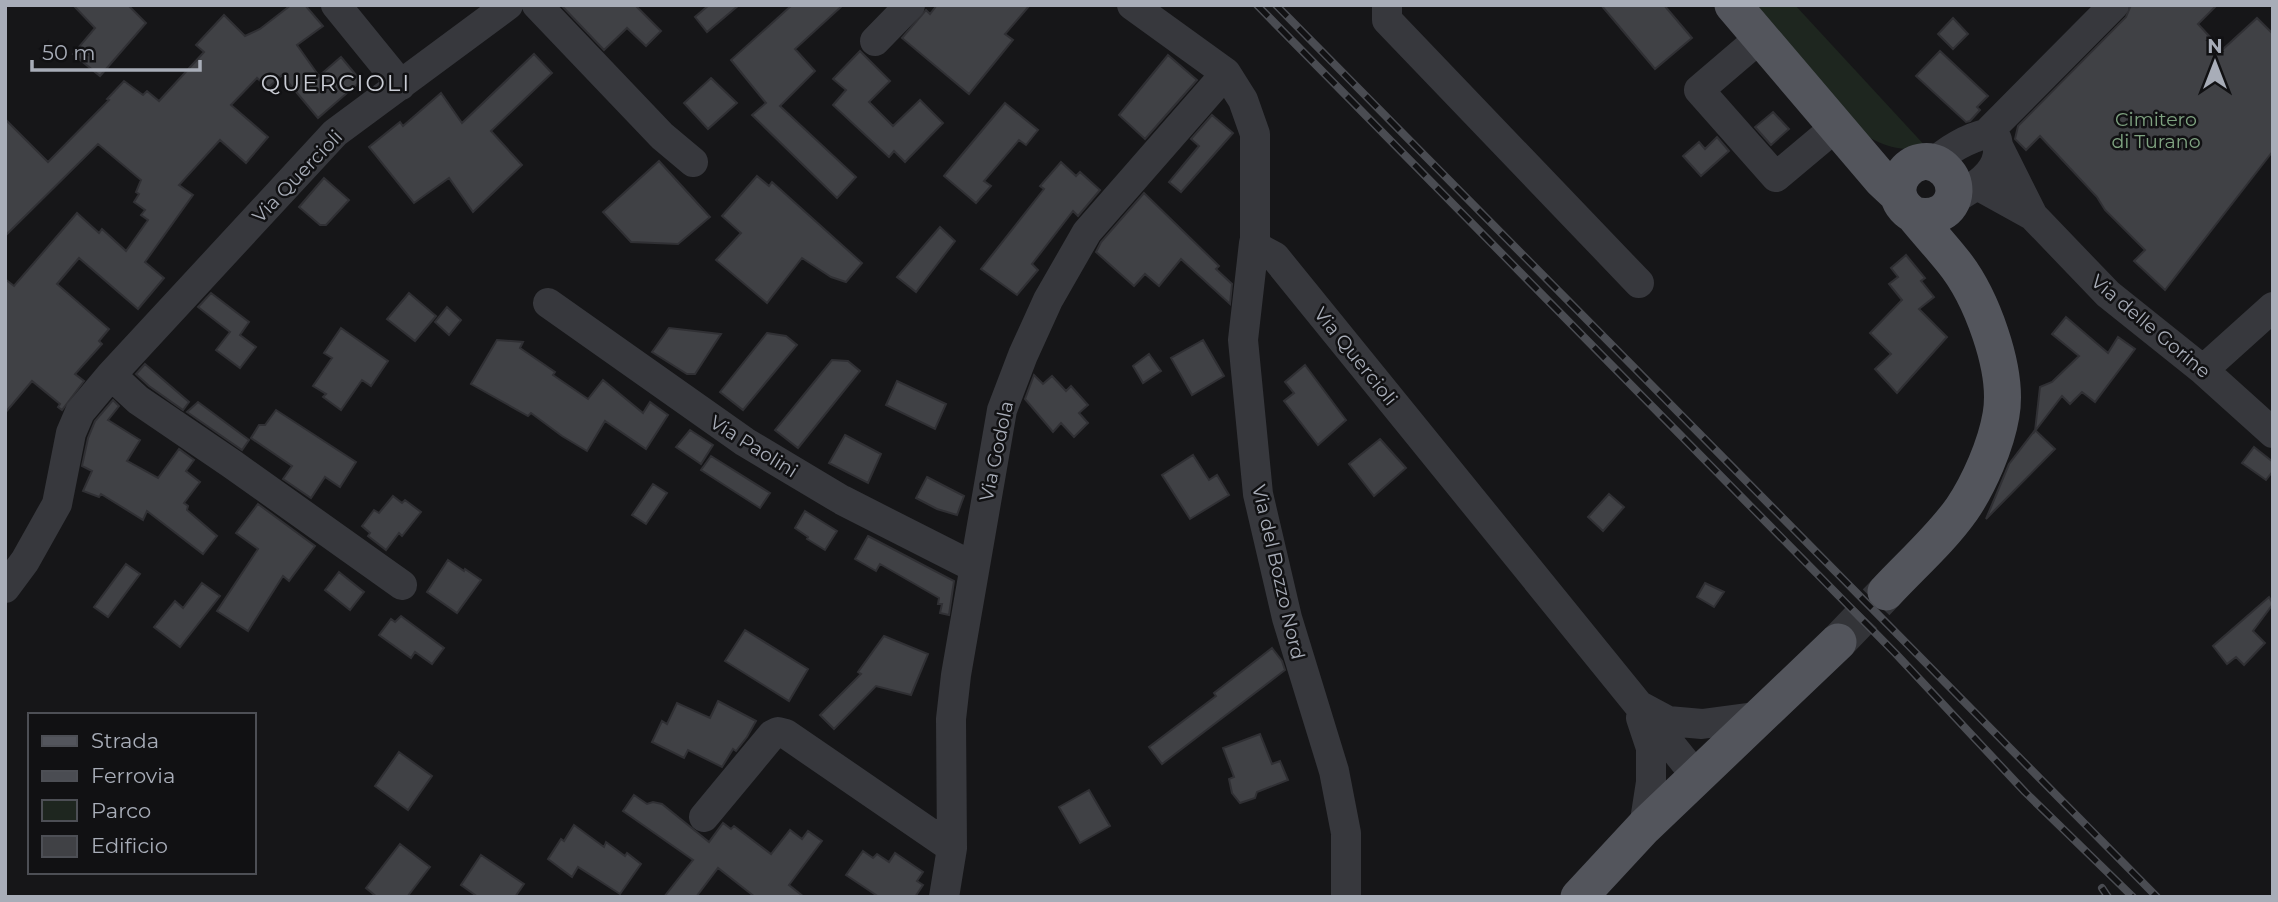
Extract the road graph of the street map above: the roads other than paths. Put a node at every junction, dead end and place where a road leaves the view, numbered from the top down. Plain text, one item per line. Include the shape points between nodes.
1 (335, 5) edge
2 (508, 5) edge
3 (537, 5) edge
4 (910, 5) edge
5 (1132, 5) edge
6 (1387, 5) edge
7 (1733, 5) edge
8 (2114, 5) edge
9 (1761, 37) junction
10 (874, 41) dead end
11 (1226, 73) junction
12 (401, 85) junction
13 (1846, 136) junction
14 (1996, 136) junction
15 (693, 162) dead end
16 (1933, 191) junction
17 (2033, 216) junction
18 (1254, 243) junction
19 (1639, 283) dead end
20 (548, 303) dead end
21 (2273, 307) edge
22 (2203, 370) junction
23 (111, 376) junction
24 (2273, 433) edge
25 (974, 567) junction
26 (402, 585) dead end
27 (5, 588) edge
28 (1886, 592) tunnel mouth
29 (1838, 642) tunnel mouth
30 (1637, 704) junction
31 (1762, 716) junction
32 (1697, 777) junction
33 (704, 817) dead end
34 (1644, 827) junction
35 (952, 848) junction
36 (944, 897) edge
37 (1346, 897) edge
38 (1579, 897) edge

1 - 12 street
2 - 12 street, Via Quercioli
3 - 15 street via 662,136
4 - 10 street
5 - 11 street
6 - 19 street via 1387,20
7 - 9 main road
8 - 14 street
9 - 13 main road
9 - 13 street via 1699,90 1776,177
11 - 18 street via 1243,100 1255,134
11 - 25 street, Via Godola via 1087,232 1048,300 1002,410
12 - 23 street, Via Quercioli via 335,133
13 - 16 main road
14 - 16 street via 1976,136 1942,155
14 - 16 street via 1990,174
14 - 17 street
16 - 17 street
16 - 28 main road via 1953,261 1989,328 1999,368 2002,414 1991,453 1962,509
17 - 22 street, Via delle Gorine via 2108,294
18 - 30 street, Via Quercioli via 1275,257
18 - 37 street, Via del Bozzo Nord via 1243,340 1258,494 1287,618 1334,771 1346,834
20 - 25 street, Via Paolini via 745,442 842,500
21 - 22 street
22 - 24 street, Via delle Gorine
23 - 26 street via 138,400
23 - 27 street, Via Quercioli via 80,412 71,433 57,505
25 - 35 street, Via Godola via 951,719
29 - 31 main road
30 - 31 street via 1668,720 1702,724
30 - 32 street, Via Quercioli
30 - 34 street, Via Quercioli via 1651,748
31 - 32 main road
32 - 34 main road
33 - 35 street via 778,732
34 - 38 main road
35 - 36 street, Via Godola

